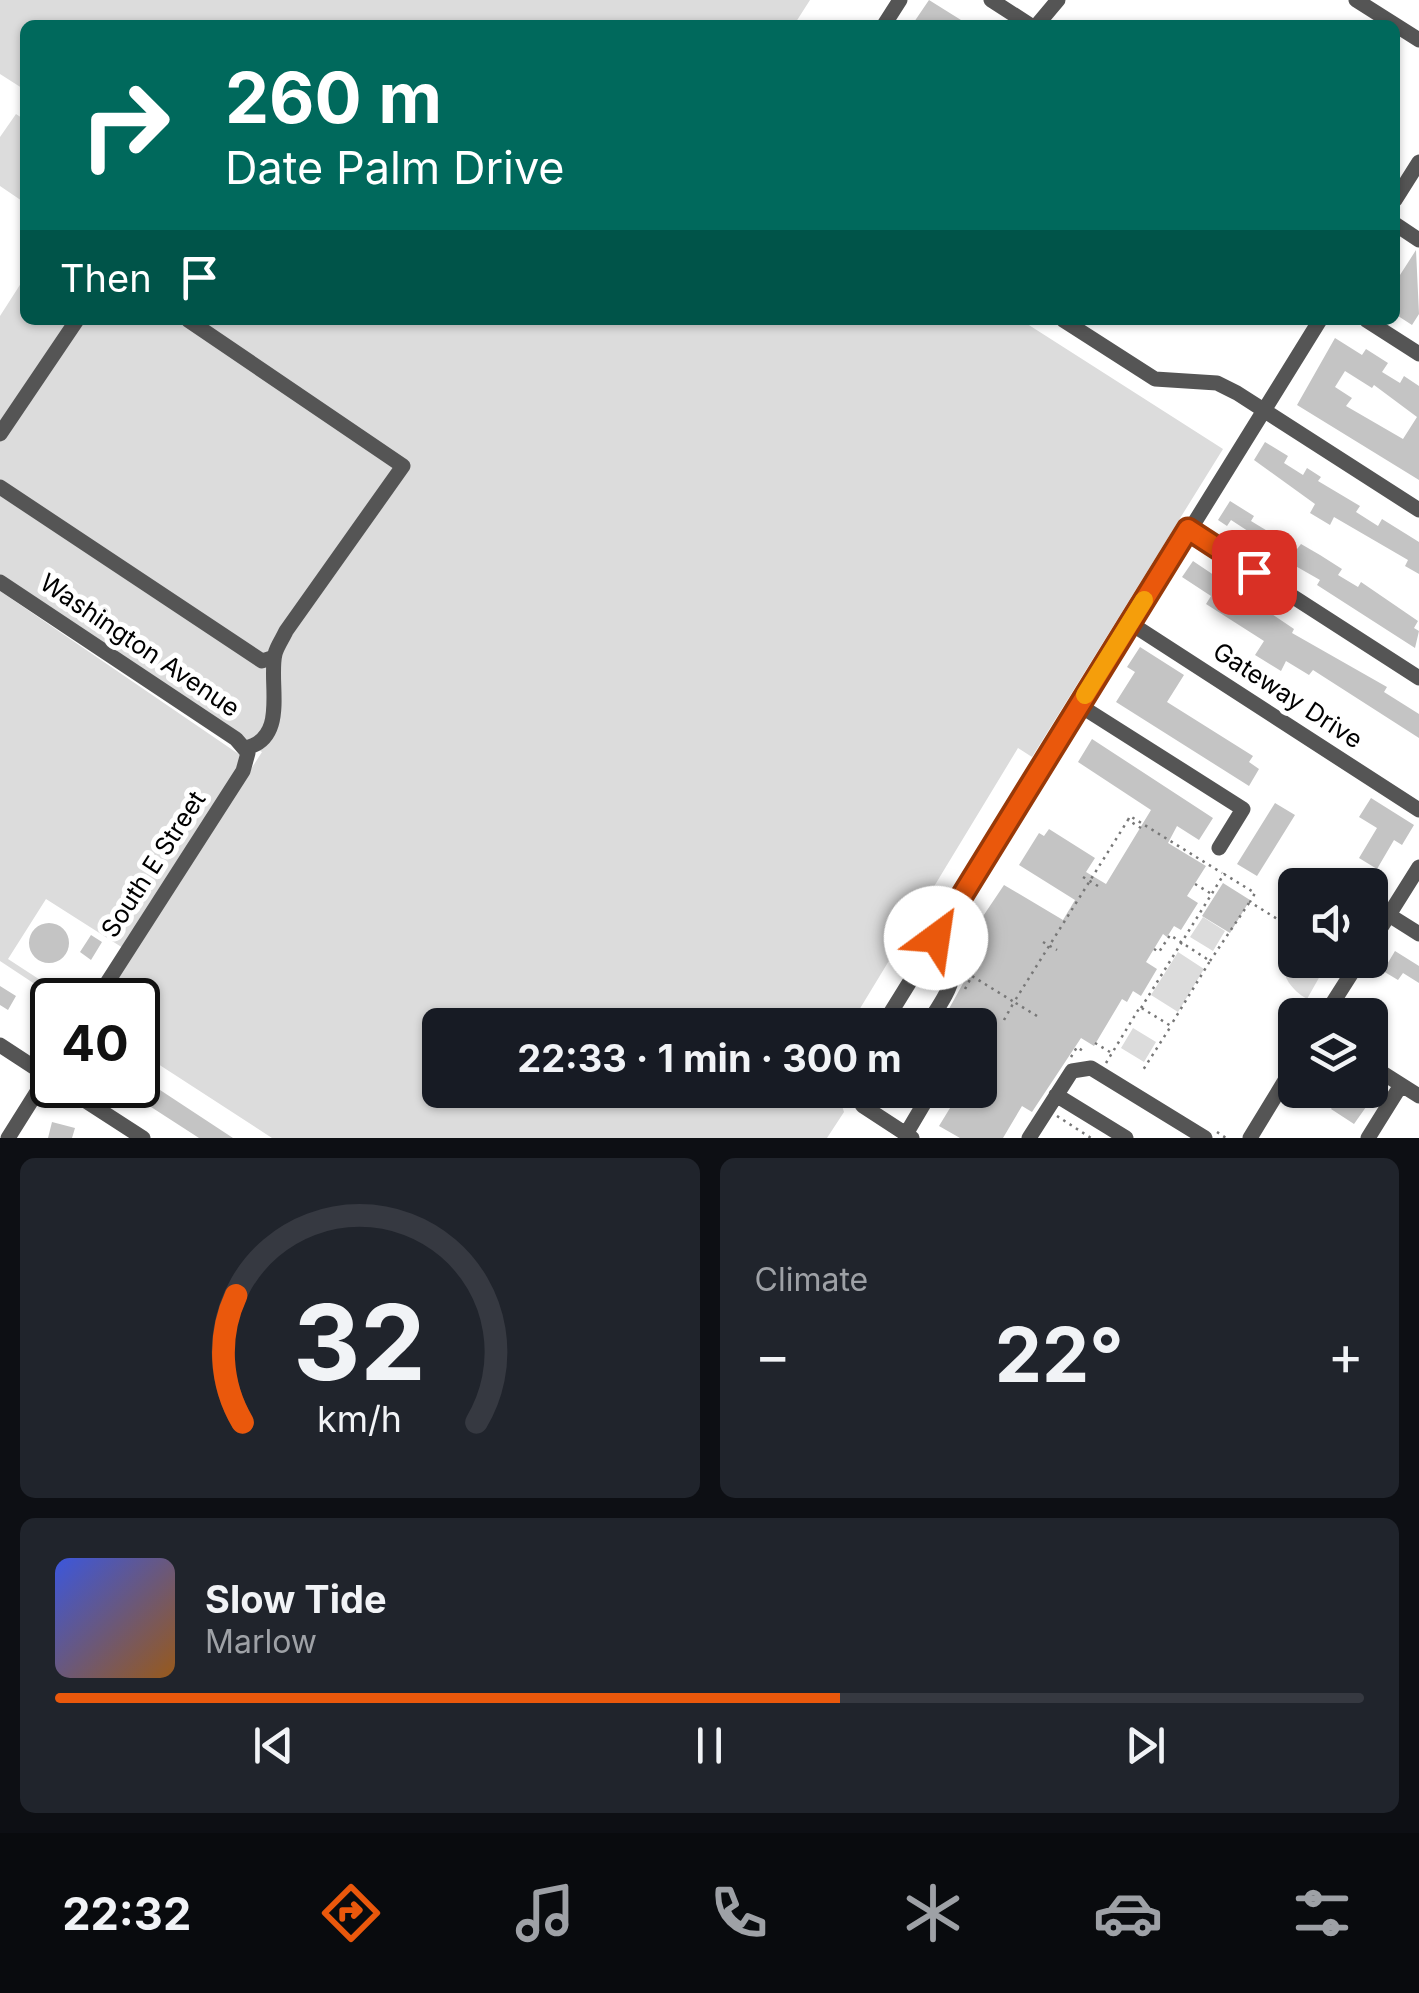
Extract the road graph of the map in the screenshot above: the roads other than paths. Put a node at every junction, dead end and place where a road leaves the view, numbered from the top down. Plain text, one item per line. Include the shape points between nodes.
1 (992, 0) edge
2 (1058, 0) edge
3 (1356, 0) edge
4 (1026, 20) edge
5 (1039, 20) edge
6 (1388, 20) edge
7 (1419, 162) edge
8 (1400, 192) edge
9 (74, 325) edge
10 (195, 325) edge
11 (1071, 325) edge
12 (1317, 325) edge
13 (1374, 325) edge
14 (1419, 354) edge
15 (1264, 410) junction
16 (0, 434) edge
17 (0, 487) edge
18 (1419, 510) edge
19 (1188, 529) junction
20 (0, 582) edge
21 (1130, 623) junction
22 (274, 657) junction
23 (1419, 678) edge
24 (1078, 704) junction
25 (247, 751) junction
26 (1419, 810) edge
27 (1219, 848) dead end
28 (1419, 866) edge
29 (1389, 915) joint
30 (1419, 934) edge
31 (936, 938) junction
32 (110, 978) edge
33 (893, 1008) edge
34 (937, 1008) edge
35 (0, 1045) edge
36 (30, 1063) edge
37 (1388, 1076) edge
38 (1402, 1085) junction
39 (1278, 1092) edge
40 (1056, 1095) junction
41 (1419, 1096) edge
42 (30, 1108) edge
43 (99, 1108) edge
44 (865, 1108) edge
45 (923, 1108) edge
46 (1037, 1135) edge
47 (909, 1136) edge
48 (8, 1138) edge
49 (143, 1138) edge
50 (1126, 1138) edge
51 (1206, 1138) edge
52 (1250, 1138) edge
53 (1368, 1138) edge

1 - 4 street
2 - 5 street
3 - 6 street
7 - 8 street
9 - 16 street
10 - 22 street via 403,466
11 - 15 street via 1155,379 1218,383
12 - 15 street
13 - 14 street
15 - 18 street
15 - 19 street
17 - 22 street via 262,660
19 - 21 street
19 - 23 street
20 - 25 street, Washington Avenue
21 - 24 street
21 - 26 street, Gateway Drive
22 - 25 street, South E Street via 272,719 262,740
24 - 27 street via 1247,803
24 - 31 street
25 - 32 street, South E Street via 243,772
28 - 29 street
29 - 30 street
31 - 33 street
31 - 34 street via 953,957 952,984
35 - 36 street
37 - 38 street
38 - 41 street
38 - 53 street
39 - 52 street
40 - 46 street
40 - 50 street
40 - 51 street via 1072,1071 1091,1068
42 - 48 street
43 - 49 street
44 - 47 street
45 - 47 street

